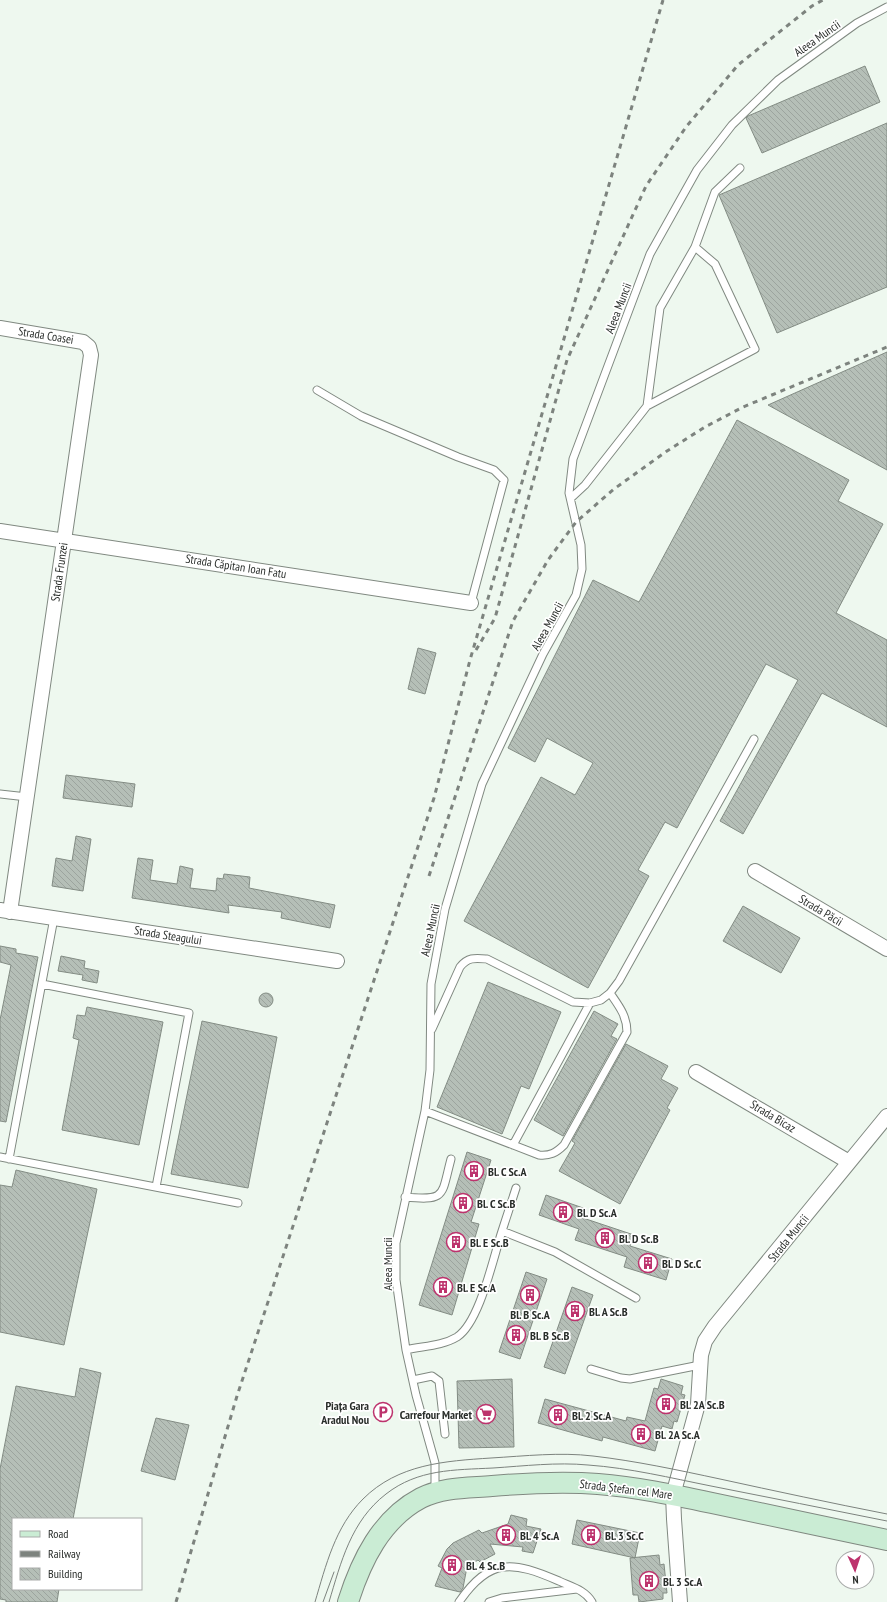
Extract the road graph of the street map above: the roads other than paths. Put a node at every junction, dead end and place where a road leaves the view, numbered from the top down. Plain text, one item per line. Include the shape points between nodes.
1 (887, 7) edge
2 (740, 168) dead end
3 (695, 247) junction
4 (0, 328) edge
5 (89, 347) joint
6 (317, 390) dead end
7 (648, 406) junction
8 (571, 498) junction
9 (0, 532) edge
10 (64, 541) junction
11 (471, 603) joint
12 (754, 739) dead end
13 (0, 794) edge
14 (27, 797) junction
15 (755, 871) dead end
16 (5, 911) edge
17 (54, 918) junction
18 (887, 949) edge
19 (337, 961) dead end
20 (42, 984) junction
21 (610, 993) junction
22 (590, 1003) junction
23 (430, 1033) junction
24 (696, 1072) dead end
25 (426, 1111) junction
26 (887, 1116) edge
27 (513, 1145) junction
28 (0, 1157) edge
29 (9, 1159) junction
30 (451, 1159) dead end
31 (849, 1162) junction
32 (156, 1187) junction
33 (516, 1188) dead end
34 (405, 1197) junction
35 (238, 1203) dead end
36 (502, 1231) junction
37 (636, 1298) dead end
38 (406, 1350) junction
39 (700, 1365) junction
40 (591, 1369) dead end
41 (413, 1380) junction
42 (445, 1434) dead end
43 (435, 1492) junction
44 (674, 1495) junction
45 (887, 1540) edge
46 (578, 1589) junction
47 (348, 1602) edge
48 (459, 1602) edge
49 (489, 1602) edge
50 (592, 1602) edge
51 (680, 1602) edge

1 - 8 lane, Aleea Muncii via 857,23 778,80 732,125 697,170 650,254 573,459 570,477
2 - 3 lane via 715,192
3 - 7 lane via 660,308
3 - 7 lane via 715,264 755,349
4 - 5 street, Strada Coasei via 72,338
5 - 10 street, Strada Frunzei via 90,368
6 - 11 lane via 361,416 494,470 504,480
7 - 8 lane via 585,485
8 - 23 lane, Aleea Muncii via 582,569 576,595 543,654 482,784 446,909 430,984
9 - 10 street, Strada Căpitan Ioan Fatu
10 - 11 street, Strada Căpitan Ioan Fatu
10 - 14 street, Strada Frunzei
12 - 21 lane
13 - 14 lane
14 - 16 street, Strada Frunzei
15 - 18 street, Strada Păcii
16 - 17 street, Strada Steagului
17 - 19 street, Strada Steagului
17 - 20 lane
20 - 29 lane
20 - 32 lane via 189,1013
21 - 22 lane via 601,1000
21 - 27 lane via 623,1012 627,1032 564,1145 547,1155
22 - 23 lane via 573,1002 487,959 472,958 460,967
22 - 27 lane
23 - 25 lane, Aleea Muncii
24 - 31 street, Strada Bicaz
25 - 27 lane
25 - 34 lane, Aleea Muncii
26 - 31 street, Strada Muncii
28 - 29 lane
29 - 32 lane
30 - 34 lane via 442,1192 436,1197
31 - 39 street, Strada Muncii via 715,1326 705,1341 700,1355
32 - 35 lane
33 - 36 lane
34 - 38 lane, Aleea Muncii via 396,1243 396,1280
36 - 37 lane via 555,1252
36 - 38 lane via 477,1309 469,1325 450,1340
38 - 41 lane, Aleea Muncii
39 - 40 lane via 630,1379
39 - 44 street, Strada Muncii via 696,1414
41 - 42 lane via 432,1376 439,1380
41 - 43 lane, Aleea Muncii via 432,1452
43 - 44 main road, Strada Ștefan cel Mare via 538,1482 568,1482
43 - 47 main road, Strada Ștefan cel Mare via 412,1503 380,1533 360,1568
44 - 45 main road, Strada Ștefan cel Mare
44 - 51 street, Strada Muncii
46 - 48 lane via 528,1568 503,1567 488,1572 476,1580
46 - 49 lane via 502,1598
46 - 50 lane

